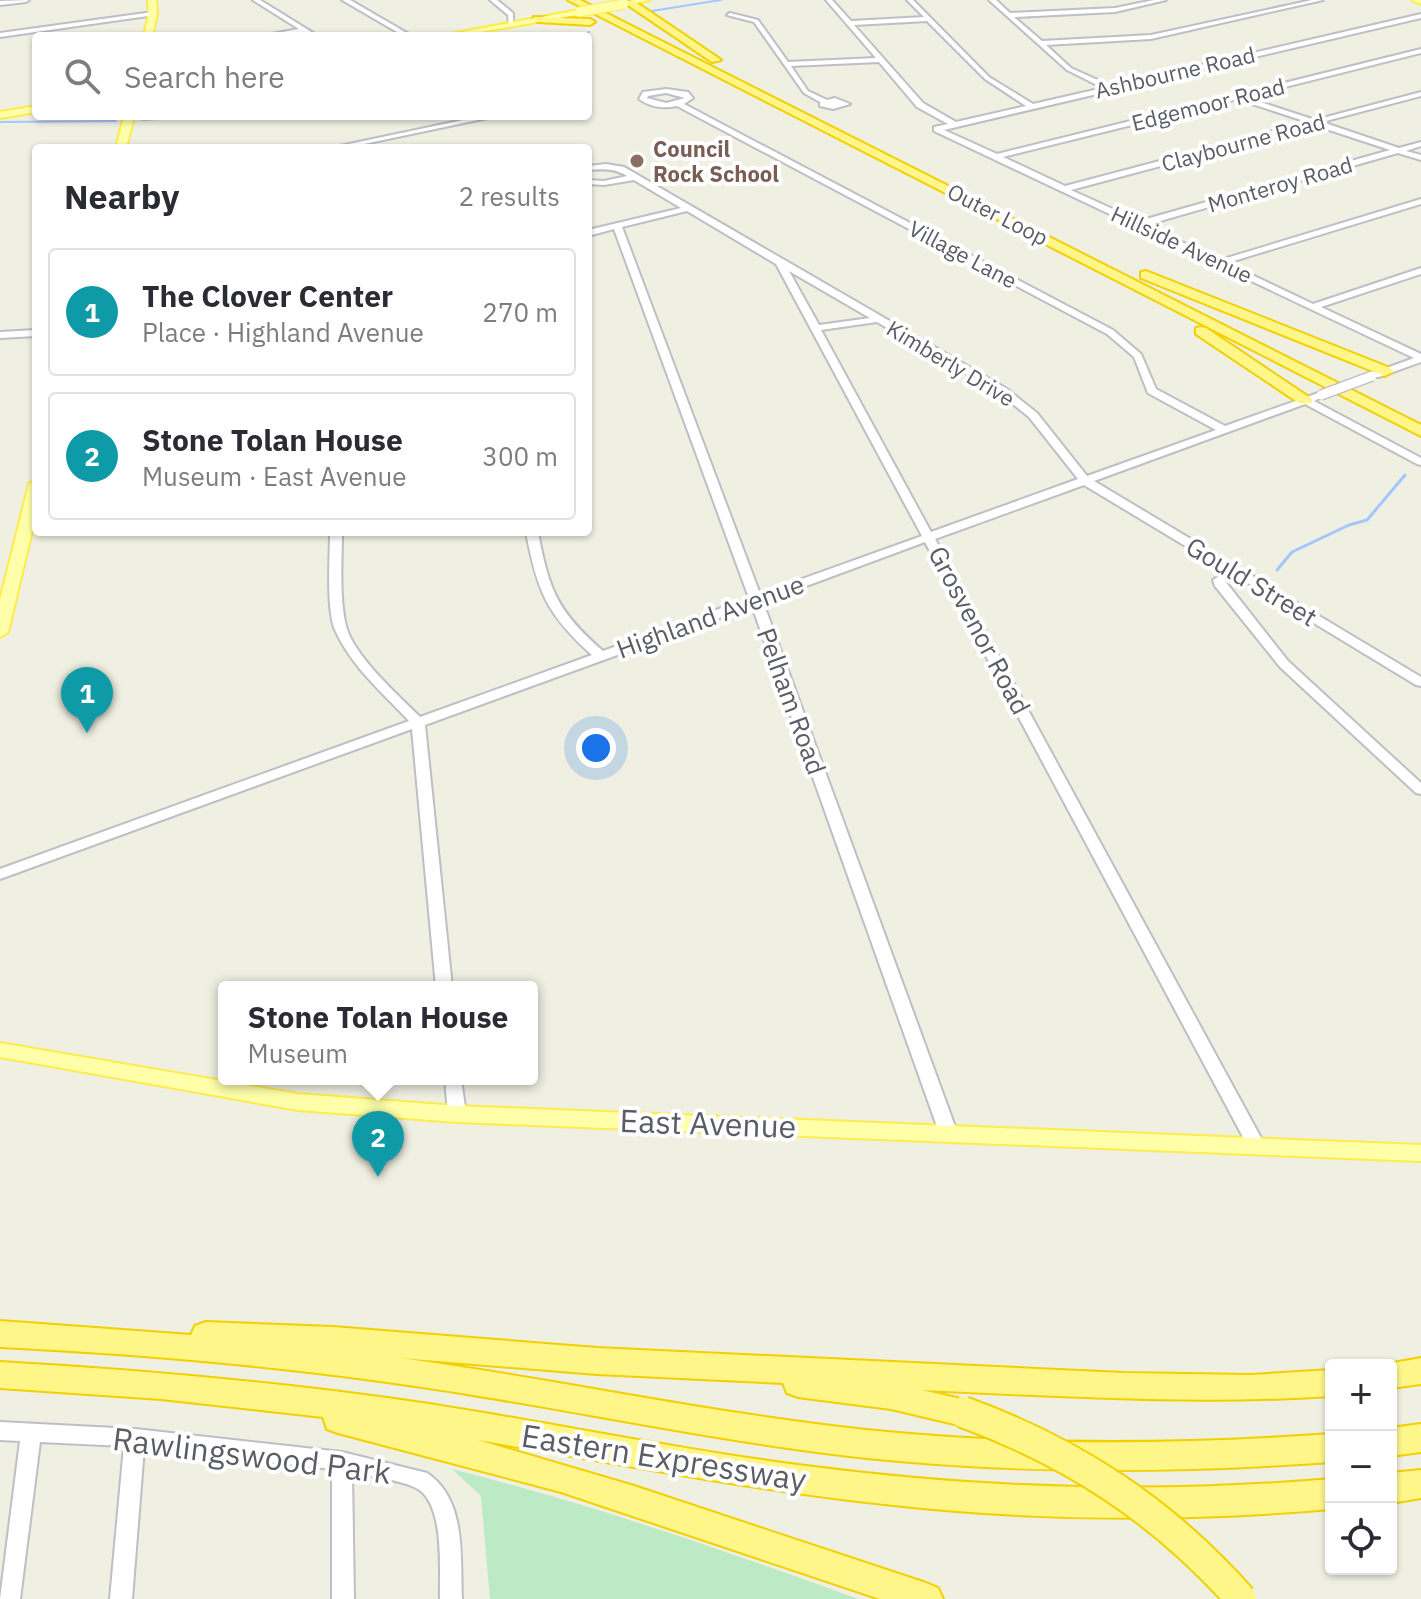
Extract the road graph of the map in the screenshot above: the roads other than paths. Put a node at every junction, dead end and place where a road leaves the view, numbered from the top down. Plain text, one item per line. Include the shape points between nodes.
1 (26, 0) edge
2 (152, 0) edge
3 (256, 0) edge
4 (345, 0) edge
5 (493, 0) edge
6 (573, 0) edge
7 (592, 0) edge
8 (646, 0) edge
9 (829, 0) edge
10 (910, 0) edge
11 (992, 0) edge
12 (1163, 0) edge
13 (1320, 0) edge
14 (0, 3) edge
15 (627, 3) junction
16 (575, 13) junction
17 (153, 14) junction
18 (730, 15) dead end
19 (1009, 15) junction
20 (1421, 16) edge
21 (538, 19) junction
22 (928, 19) junction
23 (590, 22) junction
24 (848, 23) junction
25 (511, 24) junction
26 (304, 30) junction
27 (149, 32) edge
28 (290, 32) edge
29 (308, 32) edge
30 (402, 32) edge
31 (466, 32) edge
32 (0, 35) edge
33 (1041, 43) junction
34 (1421, 51) edge
35 (881, 60) junction
36 (720, 63) junction
37 (786, 64) junction
38 (705, 67) junction
39 (1109, 88) junction
40 (1421, 94) edge
41 (1237, 97) junction
42 (825, 102) dead end
43 (678, 104) junction
44 (1031, 106) junction
45 (32, 110) edge
46 (0, 115) edge
47 (128, 120) edge
48 (473, 120) edge
49 (1316, 123) junction
50 (953, 124) junction
51 (943, 132) joint
52 (122, 144) edge
53 (354, 144) edge
54 (1421, 144) edge
55 (1398, 150) junction
56 (995, 157) junction
57 (1421, 158) edge
58 (592, 168) edge
59 (635, 177) junction
60 (592, 182) edge
61 (1064, 189) junction
62 (1421, 201) edge
63 (689, 208) junction
64 (1139, 224) junction
65 (617, 226) junction
66 (592, 232) edge
67 (780, 262) junction
68 (1221, 262) junction
69 (1130, 268) junction
70 (1421, 271) edge
71 (1113, 273) junction
72 (1315, 306) junction
73 (880, 319) junction
74 (817, 328) junction
75 (32, 333) edge
76 (0, 335) edge
77 (1421, 358) edge
78 (1379, 374) junction
79 (1305, 400) junction
80 (1421, 415) edge
81 (1222, 429) junction
82 (1421, 431) edge
83 (1421, 462) edge
84 (1084, 480) junction
85 (32, 500) edge
86 (336, 536) edge
87 (533, 536) edge
88 (930, 537) junction
89 (1227, 574) dead end
90 (756, 600) junction
91 (0, 632) edge
92 (601, 656) junction
93 (1421, 682) edge
94 (418, 723) junction
95 (1421, 790) edge
96 (0, 874) edge
97 (443, 981) edge
98 (0, 1050) edge
99 (454, 1085) edge
100 (457, 1114) junction
101 (948, 1132) junction
102 (1257, 1147) junction
103 (1421, 1153) edge
104 (13, 1335) edge
105 (597, 1361) junction
106 (1421, 1371) edge
107 (1397, 1374) edge
108 (0, 1375) edge
109 (130, 1383) junction
110 (1325, 1383) edge
111 (0, 1431) edge
112 (31, 1432) junction
113 (135, 1438) junction
114 (1421, 1438) edge
115 (1397, 1441) edge
116 (1325, 1448) edge
117 (342, 1461) junction
118 (1421, 1484) edge
119 (1397, 1487) edge
120 (1325, 1494) edge
121 (867, 1579) junction
122 (9, 1599) edge
123 (121, 1599) edge
124 (343, 1599) edge
125 (451, 1599) edge
126 (912, 1599) edge
127 (926, 1599) edge
128 (1241, 1599) edge

1 - 14 street
2 - 17 main road
3 - 26 street
4 - 30 street
5 - 25 street via 509,11
6 - 38 highway, Outer Loop
7 - 36 highway, Outer Loop
8 - 15 main road
9 - 24 street
10 - 22 street
11 - 19 street
12 - 19 street via 1115,10
13 - 33 street via 1147,38
15 - 16 main road, bridge
15 - 36 highway
16 - 21 main road
16 - 23 highway
17 - 27 main road
17 - 32 street
18 - 37 street via 756,21
19 - 33 street
20 - 39 street, Ashbourne Road
21 - 23 highway
21 - 25 main road
22 - 24 street
22 - 44 street via 987,78
23 - 38 highway
24 - 35 street
25 - 31 main road
26 - 28 street
26 - 29 street
33 - 39 street via 1069,69
34 - 41 street, Edgemoor Road
35 - 37 street
35 - 50 street via 920,105
36 - 69 highway, Outer Loop
37 - 42 street via 810,96
38 - 71 highway, Outer Loop
39 - 44 street, Ashbourne Road
40 - 49 street, Claybourne Road
41 - 49 street
41 - 56 street, Edgemoor Road
43 - 43 street, Village Lane via 688,96 659,92 643,99 655,105
43 - 81 street, Village Lane via 1110,332 1138,356 1152,391
44 - 50 street, Ashbourne Road
45 - 46 main road
47 - 52 main road
48 - 53 street
49 - 55 street
49 - 61 street, Claybourne Road
50 - 51 street, Ashbourne Road via 937,129
51 - 56 street, Hillside Avenue
54 - 55 street, Monteroy Road
55 - 57 street
55 - 64 street, Monteroy Road
56 - 61 street, Hillside Avenue
58 - 59 street via 614,167
59 - 60 street
59 - 63 street
61 - 64 street, Hillside Avenue
62 - 68 street
63 - 65 street
63 - 67 street
64 - 68 street, Hillside Avenue
65 - 66 street
65 - 90 street, Pelham Road
67 - 73 street, Kimberly Drive
67 - 74 street, Grosvenor Road
68 - 72 street, Hillside Avenue
69 - 78 highway
69 - 80 highway, Outer Loop
70 - 72 street
71 - 79 highway
71 - 82 highway, Outer Loop
72 - 77 street, Hillside Avenue
73 - 74 street, Kimberly Drive
73 - 84 street, Kimberly Drive via 1015,400
74 - 88 street, Grosvenor Road
75 - 76 street
77 - 78 street, Highland Avenue
78 - 79 street, Highland Avenue, bridge
79 - 81 street, Highland Avenue
79 - 83 street
81 - 84 street, Highland Avenue
84 - 88 street, Highland Avenue
84 - 93 street, Gould Street
85 - 91 main road
86 - 94 street via 340,628 361,663
87 - 92 street via 550,605
88 - 90 street, Highland Avenue
88 - 102 street, Grosvenor Road
89 - 95 street via 1219,580 1221,586 1279,658
90 - 92 street, Highland Avenue
90 - 101 street, Pelham Road
92 - 94 street, Highland Avenue
94 - 96 street, Highland Avenue
94 - 97 street
98 - 100 main road, East Avenue via 298,1102
99 - 100 street
100 - 101 main road, East Avenue
101 - 102 main road, East Avenue
102 - 103 main road, East Avenue
104 - 105 highway via 299,1338
104 - 116 highway, Eastern Expressway via 324,1361 761,1430 940,1450 1131,1458
105 - 110 highway via 1161,1388
105 - 128 highway, bridge via 876,1394 963,1412 1043,1444 1116,1485 1193,1547
106 - 107 highway
108 - 109 highway, Eastern Expressway
109 - 120 highway, Eastern Expressway via 331,1404 741,1471 922,1493 1108,1503
109 - 121 highway via 296,1410 427,1440 659,1506
111 - 112 street, Rawlingswood Park
112 - 113 street, Rawlingswood Park
112 - 122 street
113 - 117 street, Rawlingswood Park
113 - 123 street
114 - 115 highway
117 - 124 street
117 - 125 street, Rawlingswood Park via 420,1479 439,1493
118 - 119 highway
121 - 126 highway
121 - 127 highway

